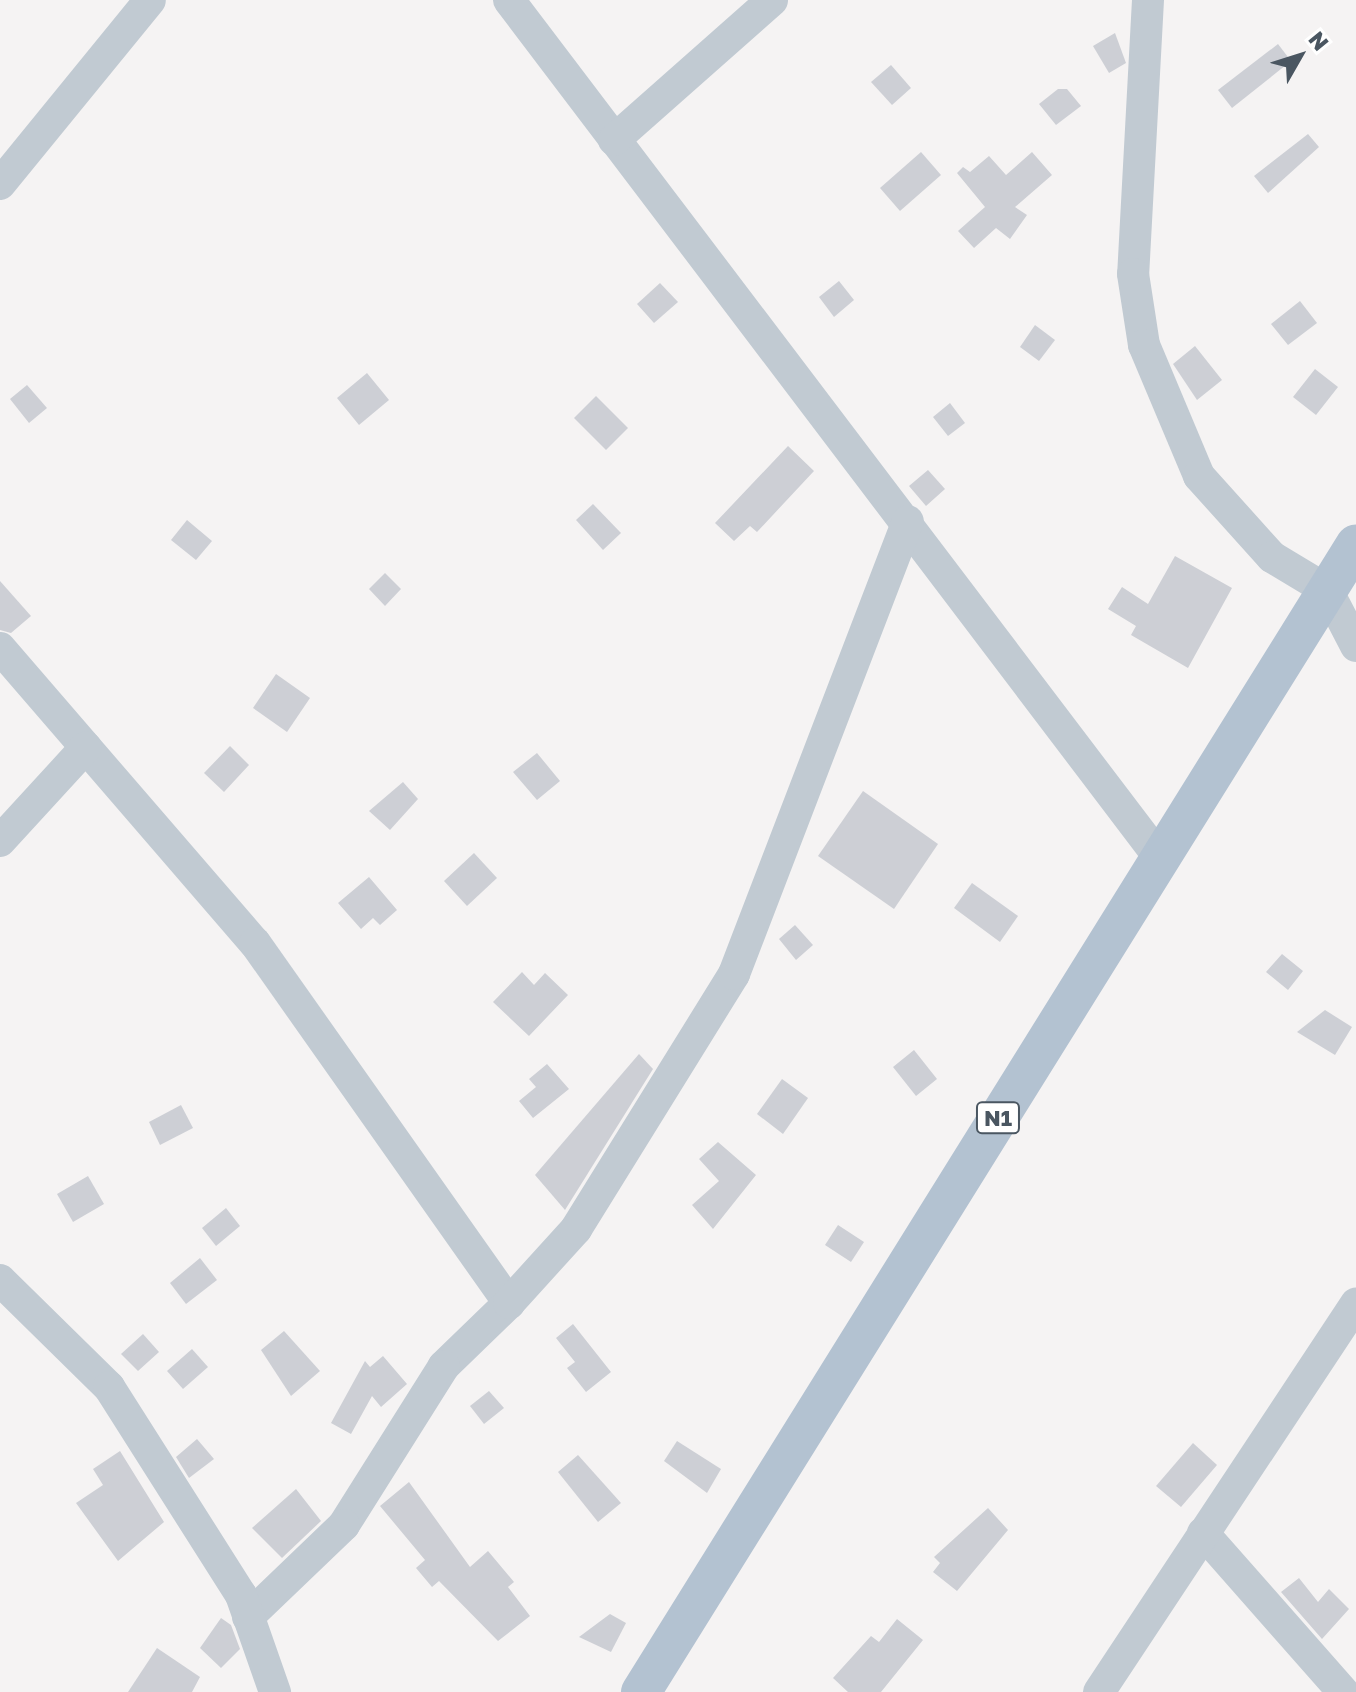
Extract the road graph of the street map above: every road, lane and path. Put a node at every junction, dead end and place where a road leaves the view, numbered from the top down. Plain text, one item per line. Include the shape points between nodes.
1 (150, 0) edge
2 (509, 0) edge
3 (772, 0) edge
4 (1148, 0) edge
5 (614, 140) junction
6 (0, 184) edge
7 (908, 521) junction
8 (1356, 544) edge
9 (1327, 590) junction
10 (1356, 646) edge
11 (0, 648) edge
12 (86, 747) junction
13 (0, 841) edge
14 (1159, 857) junction
15 (0, 1280) edge
16 (509, 1303) junction
17 (1356, 1303) edge
18 (1203, 1533) junction
19 (248, 1617) junction
20 (275, 1692) edge
21 (641, 1692) edge
22 (1099, 1692) edge
23 (1343, 1692) edge

1 - 6 street
2 - 5 street
3 - 5 street
4 - 9 street via 1133,274 1144,345 1199,476 1272,557
5 - 7 street
7 - 14 street
7 - 16 street via 734,974 576,1229
8 - 9 main road, N1
9 - 10 street
9 - 14 main road, N1
11 - 12 street
12 - 13 street
12 - 16 street via 255,943
14 - 21 main road, N1
15 - 19 street via 109,1387
16 - 19 street via 444,1366 344,1525
17 - 18 street
18 - 22 street
18 - 23 street
19 - 20 street

